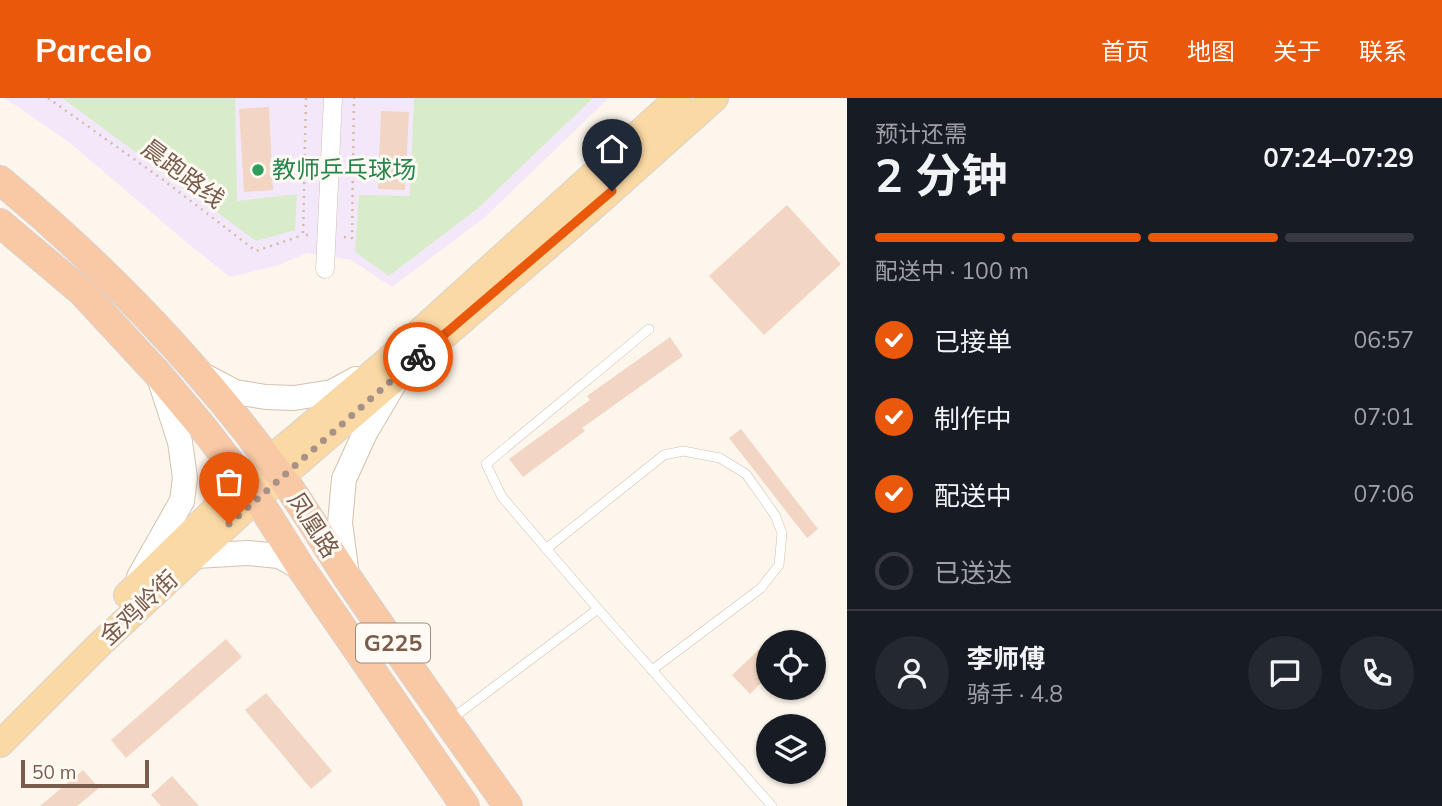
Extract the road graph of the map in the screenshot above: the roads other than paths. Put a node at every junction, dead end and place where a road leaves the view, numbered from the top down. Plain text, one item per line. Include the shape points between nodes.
1 (333, 98) edge
2 (678, 98) edge
3 (715, 98) edge
4 (0, 180) edge
5 (0, 223) edge
6 (325, 269) dead end
7 (649, 329) dead end
8 (394, 367) junction
9 (196, 372) junction
10 (158, 373) junction
11 (276, 469) junction
12 (251, 489) junction
13 (546, 549) junction
14 (195, 556) junction
15 (301, 568) junction
16 (347, 576) junction
17 (129, 594) junction
18 (597, 609) junction
19 (652, 670) junction
20 (448, 721) junction
21 (0, 723) edge
22 (0, 744) edge
23 (465, 806) edge
24 (508, 806) edge
25 (772, 806) edge

1 - 6 street
2 - 8 main road
3 - 8 main road via 591,209
4 - 9 highway, 凤凰路 / G225 via 140,307
5 - 10 highway, 凤凰路 / G225 via 82,292
7 - 13 lane via 485,464 502,497
8 - 9 main road via 332,393 294,398 235,392
8 - 11 main road
8 - 16 main road via 344,479 340,523
9 - 11 highway, 凤凰路 / G225
10 - 12 highway, 凤凰路 / G225
10 - 17 main road via 180,442 185,478 182,501
11 - 12 main road
11 - 16 highway, 凤凰路 / G225
12 - 14 main road, 金鸡岭街
12 - 15 highway, 凤凰路 / G225
12 - 17 main road, 金鸡岭街
13 - 18 lane
13 - 19 lane via 664,455 683,451 720,458 746,474 782,533 779,565 761,588
14 - 15 main road via 248,552 279,556
14 - 22 main road, 金鸡岭街
15 - 23 highway, 凤凰路 / G225
16 - 20 highway, 凤凰路 / G225
17 - 21 main road, 金鸡岭街
18 - 19 lane
18 - 20 lane
19 - 25 lane
20 - 24 highway, 凤凰路 / G225

